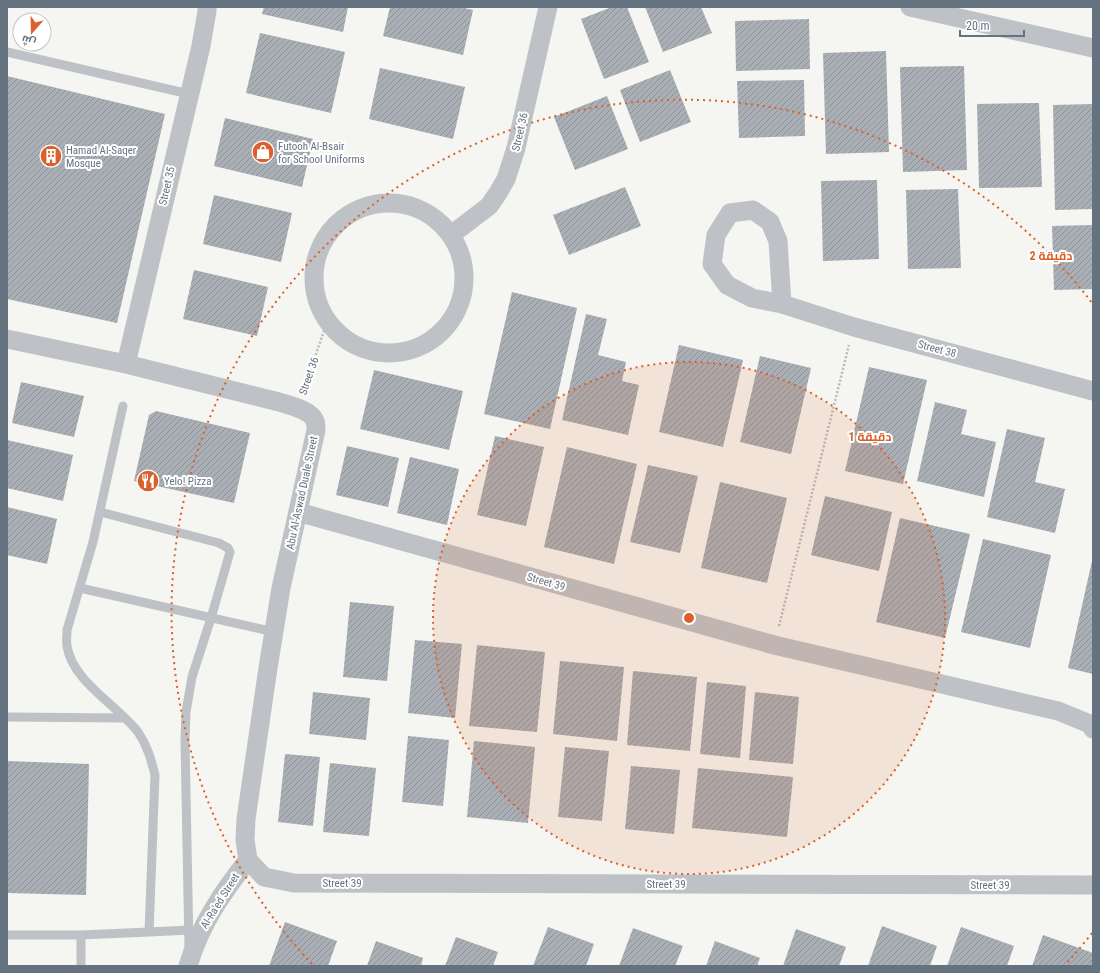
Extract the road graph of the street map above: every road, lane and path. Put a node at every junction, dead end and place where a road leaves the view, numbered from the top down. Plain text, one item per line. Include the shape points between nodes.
1 (207, 7) edge
2 (548, 7) edge
3 (910, 7) edge
4 (1093, 48) edge
5 (7, 52) edge
6 (189, 94) junction
7 (450, 235) junction
8 (782, 304) junction
9 (327, 322) junction
10 (854, 327) junction
11 (7, 339) edge
12 (126, 364) junction
13 (1093, 391) edge
14 (123, 406) dead end
15 (298, 408) junction
16 (100, 512) junction
17 (298, 512) junction
18 (80, 588) junction
19 (211, 618) junction
20 (274, 632) junction
21 (774, 645) junction
22 (7, 717) edge
23 (124, 718) junction
24 (1093, 729) edge
25 (248, 860) junction
26 (1093, 885) edge
27 (189, 930) junction
28 (149, 932) junction
29 (7, 935) edge
30 (81, 935) junction
31 (188, 963) edge
32 (81, 966) edge

1 - 6 street, Street 35 via 201,46
2 - 7 street, Street 36 via 516,148 506,179 489,206
3 - 4 street
5 - 6 lane
6 - 12 street, Street 35
7 - 9 street via 460,254 464,275 462,296 454,316 441,333 424,345 403,352 382,353 361,348 342,337
7 - 9 street via 436,219 417,208 396,203 375,204 354,211 336,224 324,240 315,260 313,282 317,303
8 - 8 street, Street 38 via 778,241 770,222 752,210 730,213 716,235 712,264 727,285 752,298
8 - 10 street, Street 38
9 - 15 path, Street 36
10 - 13 street, Street 38
10 - 21 path
11 - 12 street, Abu Al-Aswad Duale Street
12 - 15 street, Abu Al-Aswad Duale Street
14 - 16 lane
15 - 17 street, Abu Al-Aswad Duale Street via 309,413 315,420 316,430
16 - 18 lane
16 - 19 lane via 219,543 228,548 229,558
17 - 20 street, Abu Al-Aswad Duale Street
17 - 21 street, Street 39
18 - 19 lane
18 - 23 lane via 67,630 66,645 70,658 84,680
19 - 20 lane
19 - 27 lane via 192,677 186,712
20 - 25 street, Abu Al-Aswad Duale Street via 246,820
21 - 24 street, Street 39 via 1058,712 1090,724
22 - 23 lane
23 - 28 lane via 138,733 150,753 155,775
25 - 26 street, Street 39 via 264,877 294,883
25 - 31 street, Al-Ra'ed Street via 203,925
27 - 28 lane
27 - 31 lane
28 - 30 lane
29 - 30 lane
30 - 32 lane

